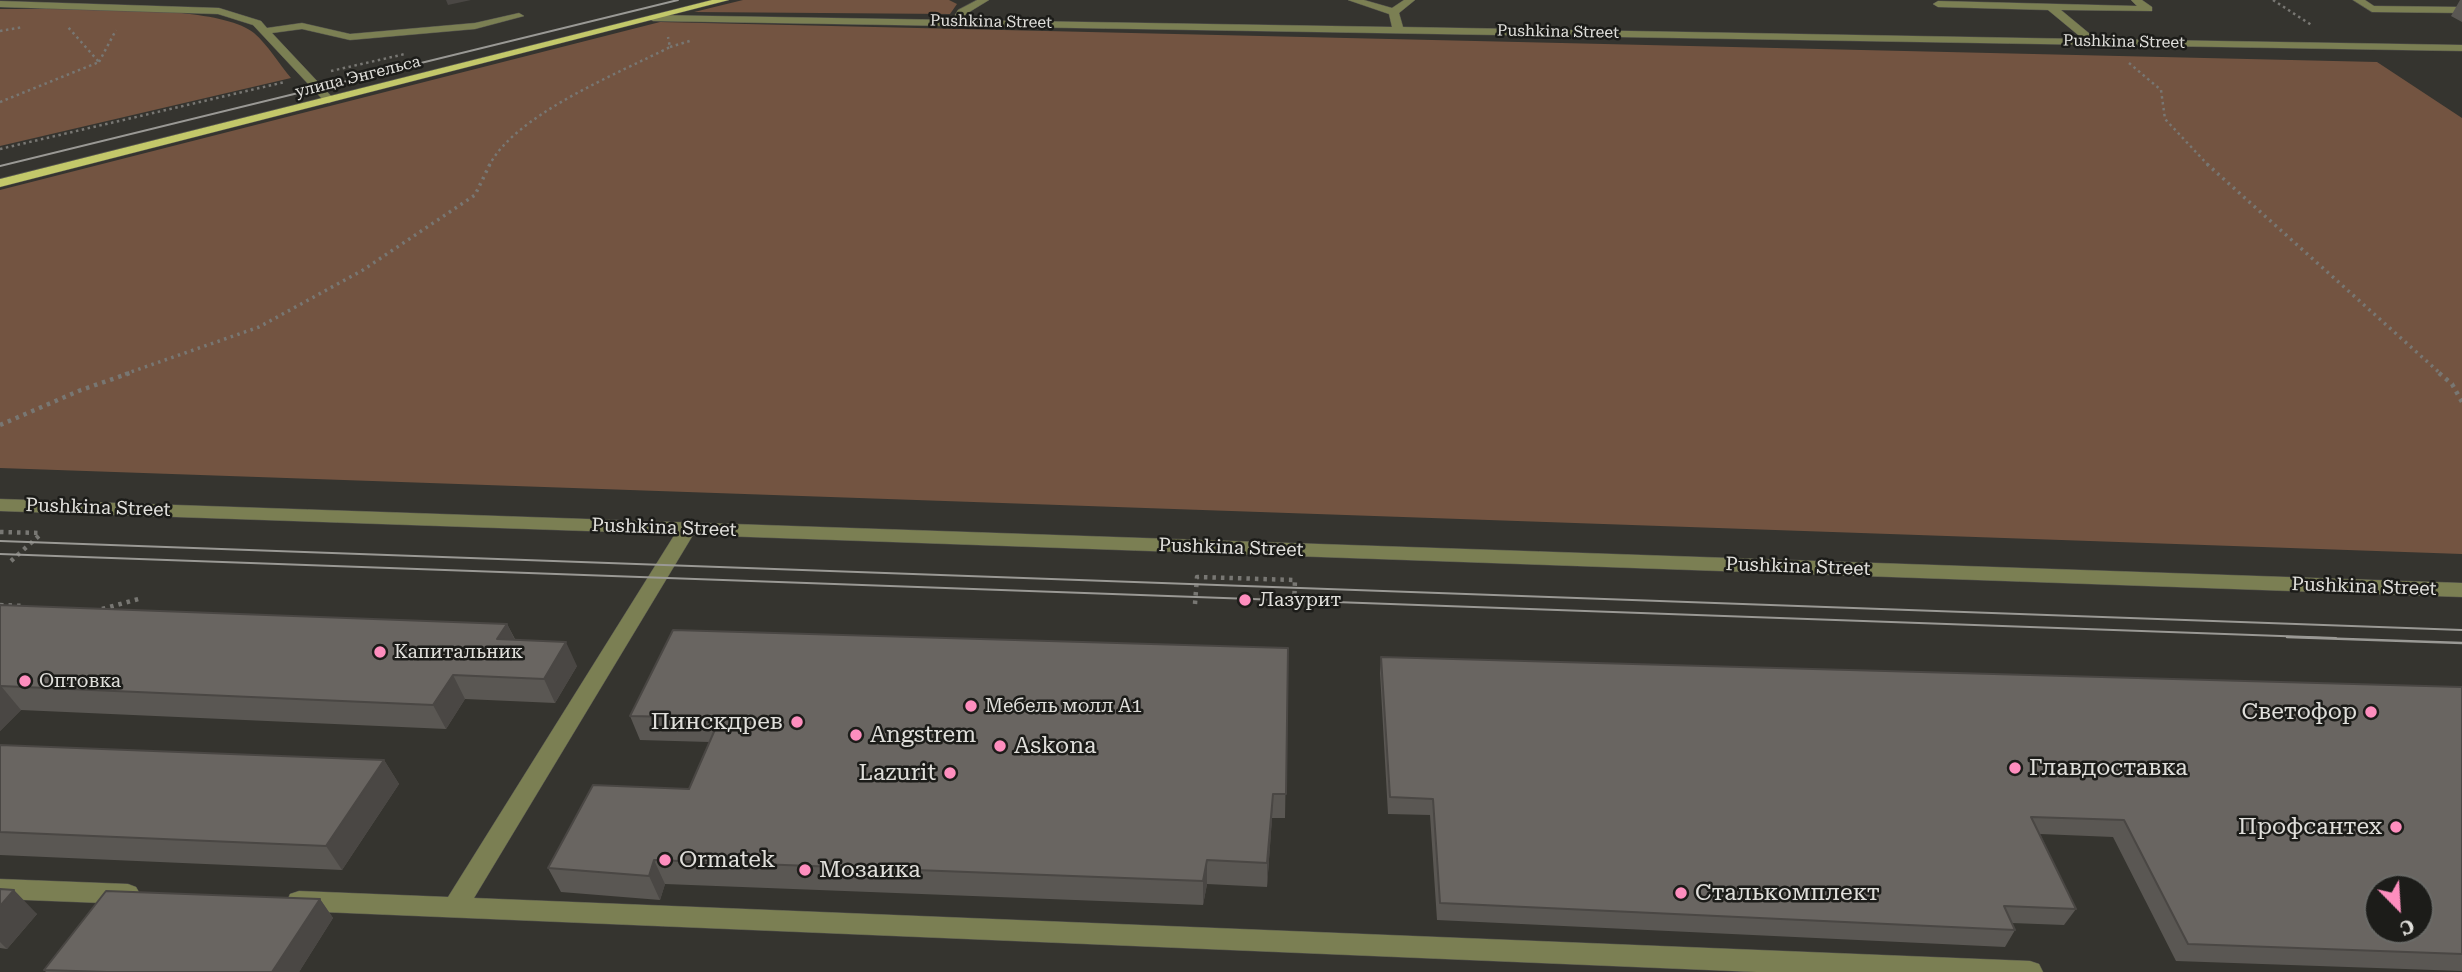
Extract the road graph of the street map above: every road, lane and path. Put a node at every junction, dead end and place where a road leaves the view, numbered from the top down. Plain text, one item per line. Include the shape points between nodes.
1 (166, 0) edge
2 (724, 0) edge
3 (984, 0) edge
4 (1353, 0) edge
5 (1410, 0) edge
6 (2136, 0) edge
7 (2273, 0) edge
8 (2358, 0) edge
9 (6, 3) edge
10 (1937, 5) dead end
11 (132, 7) junction
12 (2051, 7) junction
13 (2462, 10) edge
14 (1394, 12) junction
15 (520, 16) dead end
16 (653, 18) junction
17 (956, 21) junction
18 (0, 25) edge
19 (67, 26) dead end
20 (1398, 29) junction
21 (116, 30) dead end
22 (0, 31) edge
23 (267, 31) junction
24 (666, 31) dead end
25 (2322, 32) dead end
26 (2092, 41) junction
27 (2462, 48) edge
28 (408, 54) dead end
29 (2121, 56) dead end
30 (99, 62) junction
31 (305, 78) junction
32 (329, 100) junction
33 (0, 102) edge
34 (0, 149) edge
35 (0, 183) edge
36 (2462, 402) edge
37 (0, 425) edge
38 (0, 505) edge
39 (687, 529) junction
40 (0, 532) edge
41 (10, 561) dead end
42 (2462, 590) edge
43 (142, 598) dead end
44 (1195, 604) dead end
45 (0, 605) edge
46 (26, 606) edge
47 (1294, 607) dead end
48 (90, 609) edge
49 (0, 889) edge
50 (152, 895) edge
51 (276, 900) edge
52 (456, 907) junction
53 (2030, 972) edge

1 - 11 street
2 - 16 main road, улица Энгельса
3 - 17 street via 962,12
4 - 14 street
5 - 14 street
6 - 12 street via 2148,9
7 - 25 path
8 - 13 street via 2372,9
9 - 11 street
10 - 12 street
11 - 23 street via 219,11 257,23
12 - 26 street
14 - 20 street
15 - 23 street via 475,26 350,37 302,26
16 - 17 street, Pushkina Street
16 - 32 main road, улица Энгельса
17 - 20 street, Pushkina Street
18 - 22 path via 31,25
19 - 30 path
20 - 26 street, Pushkina Street
21 - 30 path
23 - 31 street
24 - 37 path via 670,47 531,119 496,152 475,195 363,270 259,327 81,390
26 - 27 street, Pushkina Street
28 - 31 path
29 - 36 path via 2161,90 2165,119 2193,151 2452,384
30 - 33 path
31 - 32 street
31 - 34 path
32 - 35 main road, улица Энгельса
38 - 39 street, Pushkina Street
39 - 42 street, Pushkina Street
39 - 52 street
40 - 41 path via 42,533
43 - 48 path
44 - 47 path via 1197,577 1295,580
45 - 46 path
49 - 50 street
51 - 52 street
52 - 53 street

